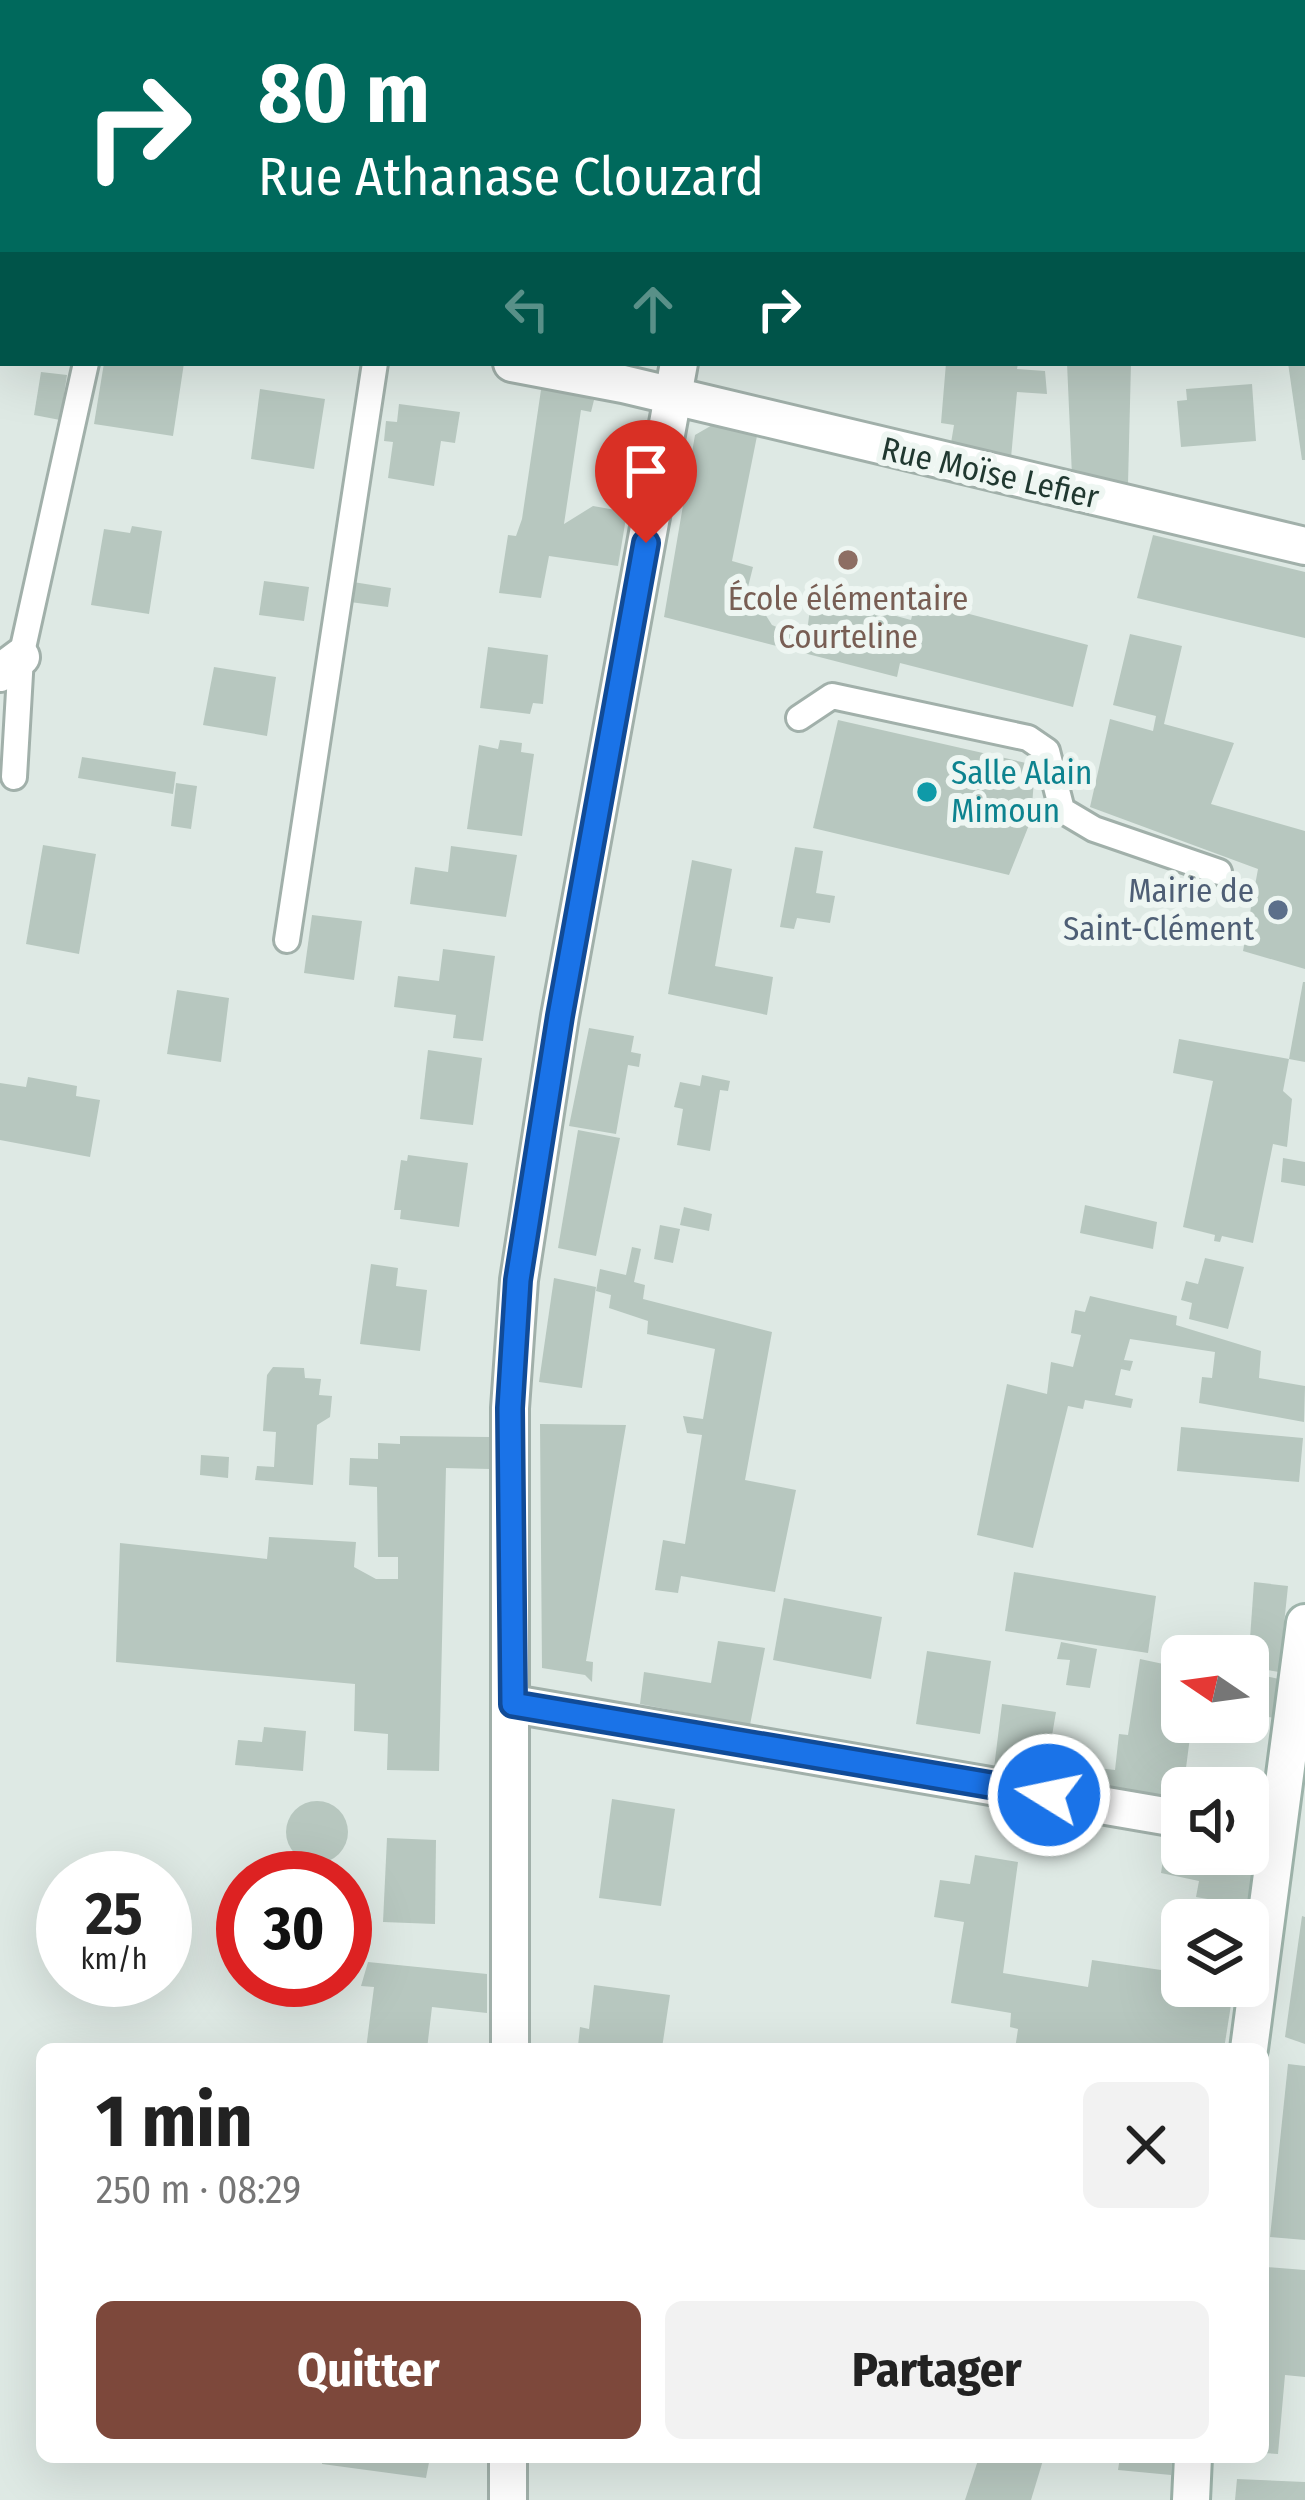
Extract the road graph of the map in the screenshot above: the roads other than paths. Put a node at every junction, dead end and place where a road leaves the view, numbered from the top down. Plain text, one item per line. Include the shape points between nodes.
1 (85, 366) edge
2 (375, 366) edge
3 (541, 366) edge
4 (677, 380) edge
5 (1305, 546) edge
6 (11, 665) edge
7 (799, 718) dead end
8 (14, 777) dead end
9 (1220, 872) dead end
10 (287, 940) dead end
11 (1305, 1623) edge
12 (513, 1704) junction
13 (1269, 1804) edge
14 (1161, 1815) edge
15 (1260, 1875) edge
16 (510, 2043) edge
17 (1249, 2043) edge
18 (508, 2463) edge
19 (1192, 2463) edge
20 (508, 2500) edge
21 (1191, 2500) edge

1 - 6 lane
2 - 10 lane
3 - 4 street, Rue Moïse Lefier
4 - 5 street, Rue Moïse Lefier
4 - 12 street via 630,682 518,1280 510,1408
6 - 8 lane
7 - 9 lane via 832,696 1028,738 1047,751 1061,810
11 - 13 street
12 - 14 street
12 - 16 street
15 - 17 street
18 - 20 street
19 - 21 street

